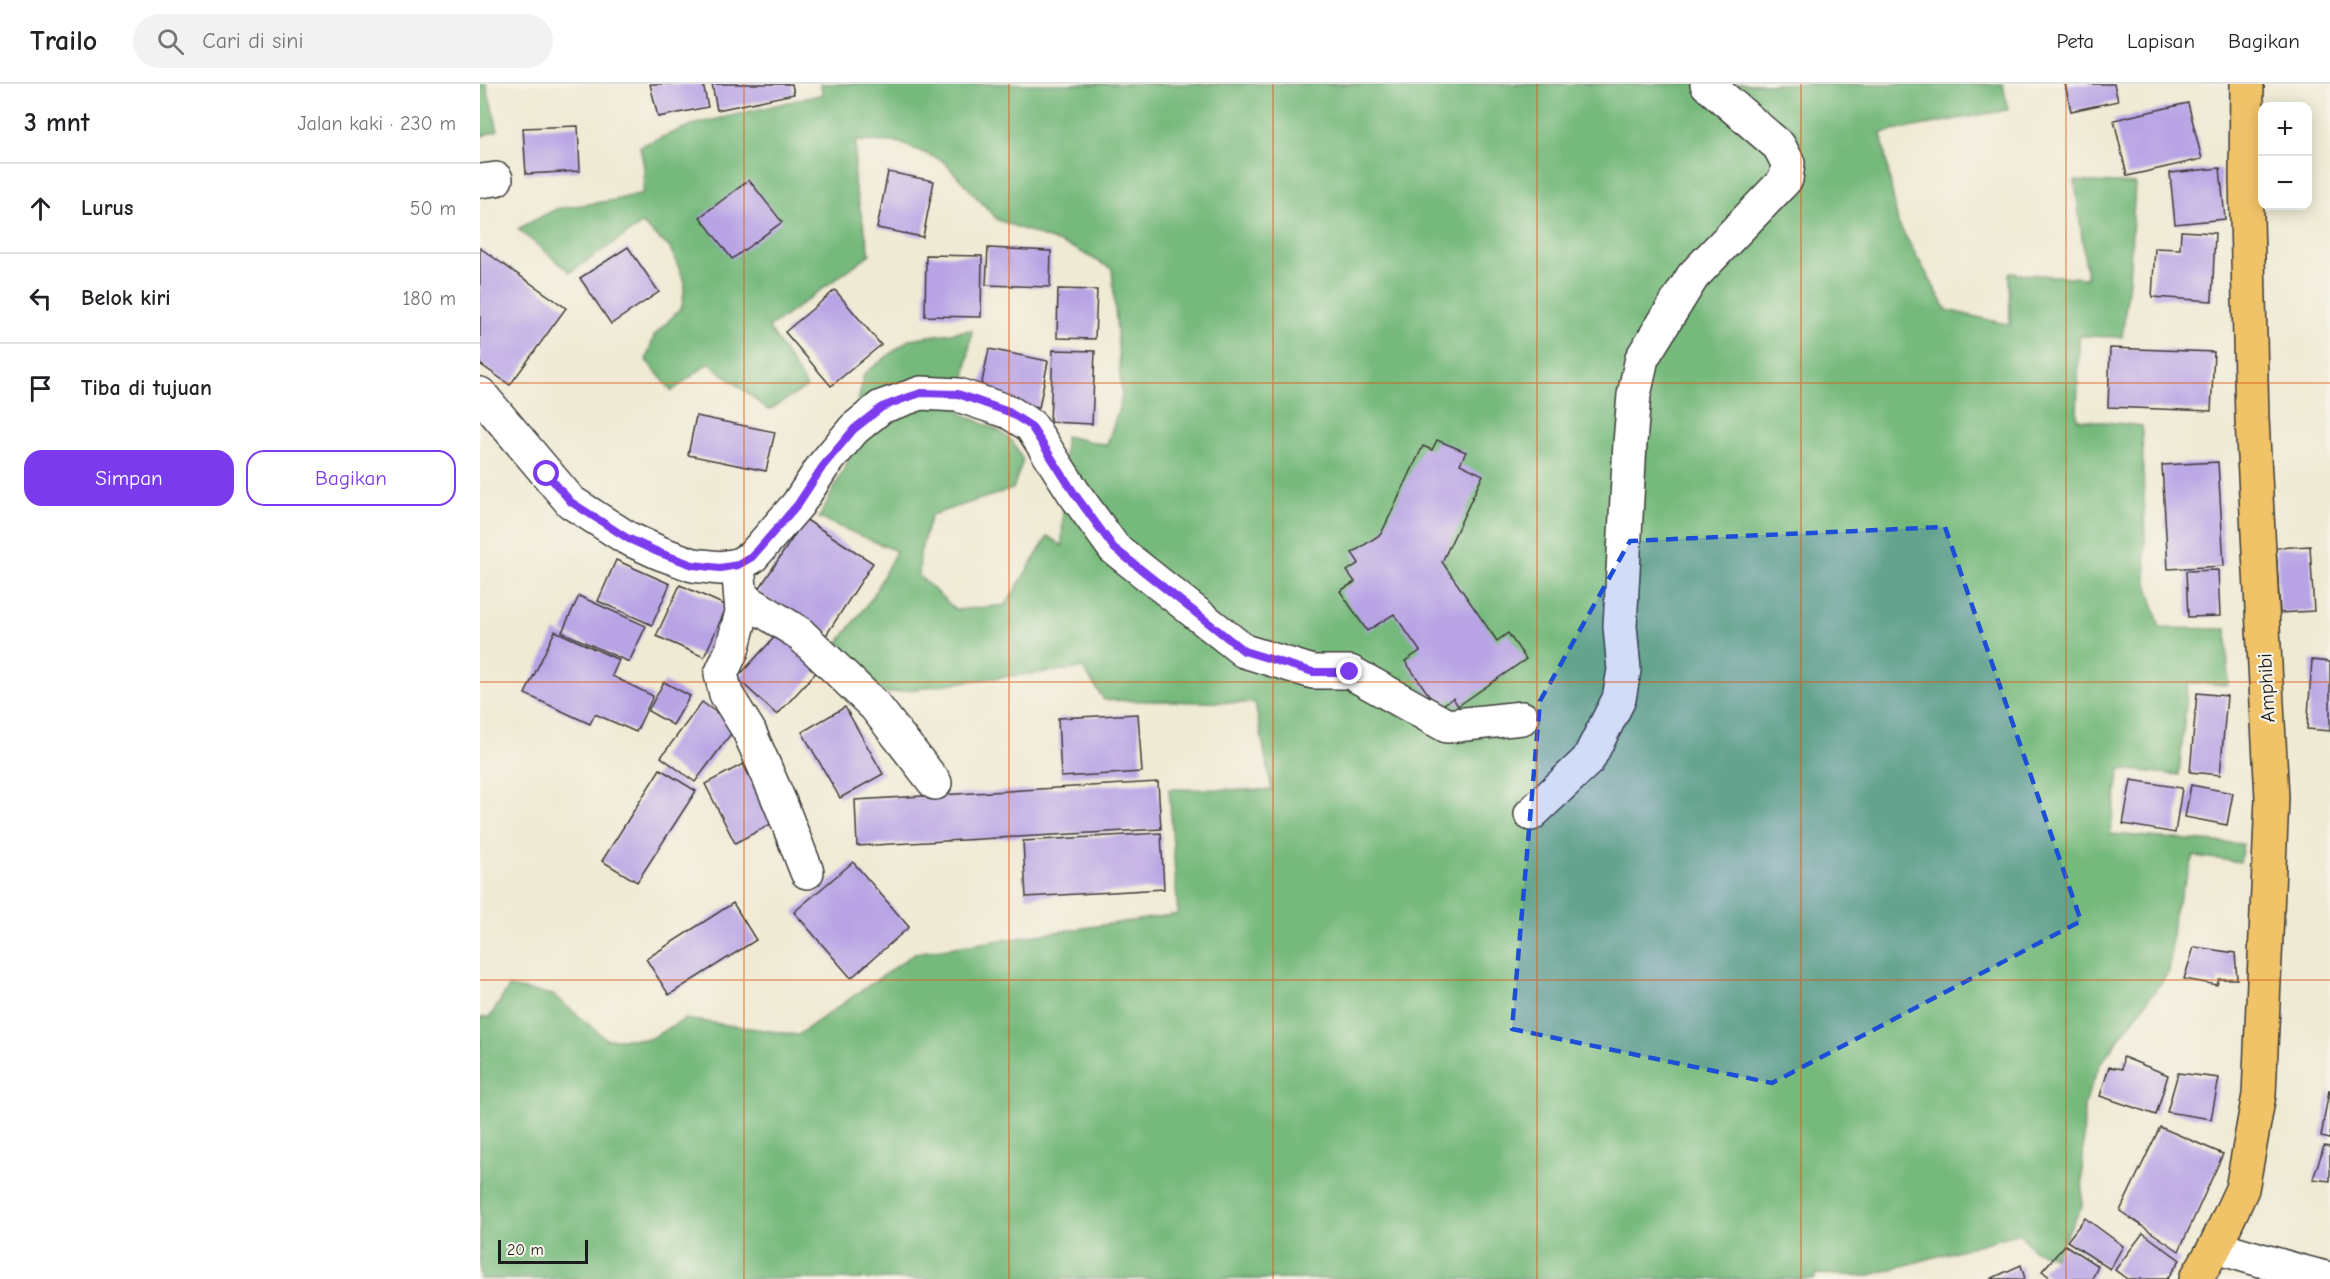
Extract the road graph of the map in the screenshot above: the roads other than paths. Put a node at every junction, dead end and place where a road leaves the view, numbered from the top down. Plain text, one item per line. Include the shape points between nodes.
1 (1707, 84) edge
2 (2247, 84) edge
3 (480, 394) edge
4 (740, 581) junction
5 (1522, 718) dead end
6 (935, 783) dead end
7 (1532, 814) dead end
8 (807, 872) dead end
9 (2203, 1269) edge
10 (2330, 1279) edge

1 - 7 street via 1779,146 1788,163 1786,179 1693,276 1642,358 1630,443 1620,626 1624,670 1619,699 1588,760
2 - 9 main road, Amphibi via 2252,419 2272,798 2259,1095 2242,1189
3 - 4 street via 571,502 627,538 693,565 720,568
4 - 5 street via 752,557 854,429 882,407 921,393 958,394 1009,412 1031,426 1114,548 1244,651 1313,672 1350,672 1447,726
4 - 6 street via 767,611 808,641 875,706
4 - 8 street via 742,612 721,674 726,694 749,731
9 - 10 street via 2256,1258

